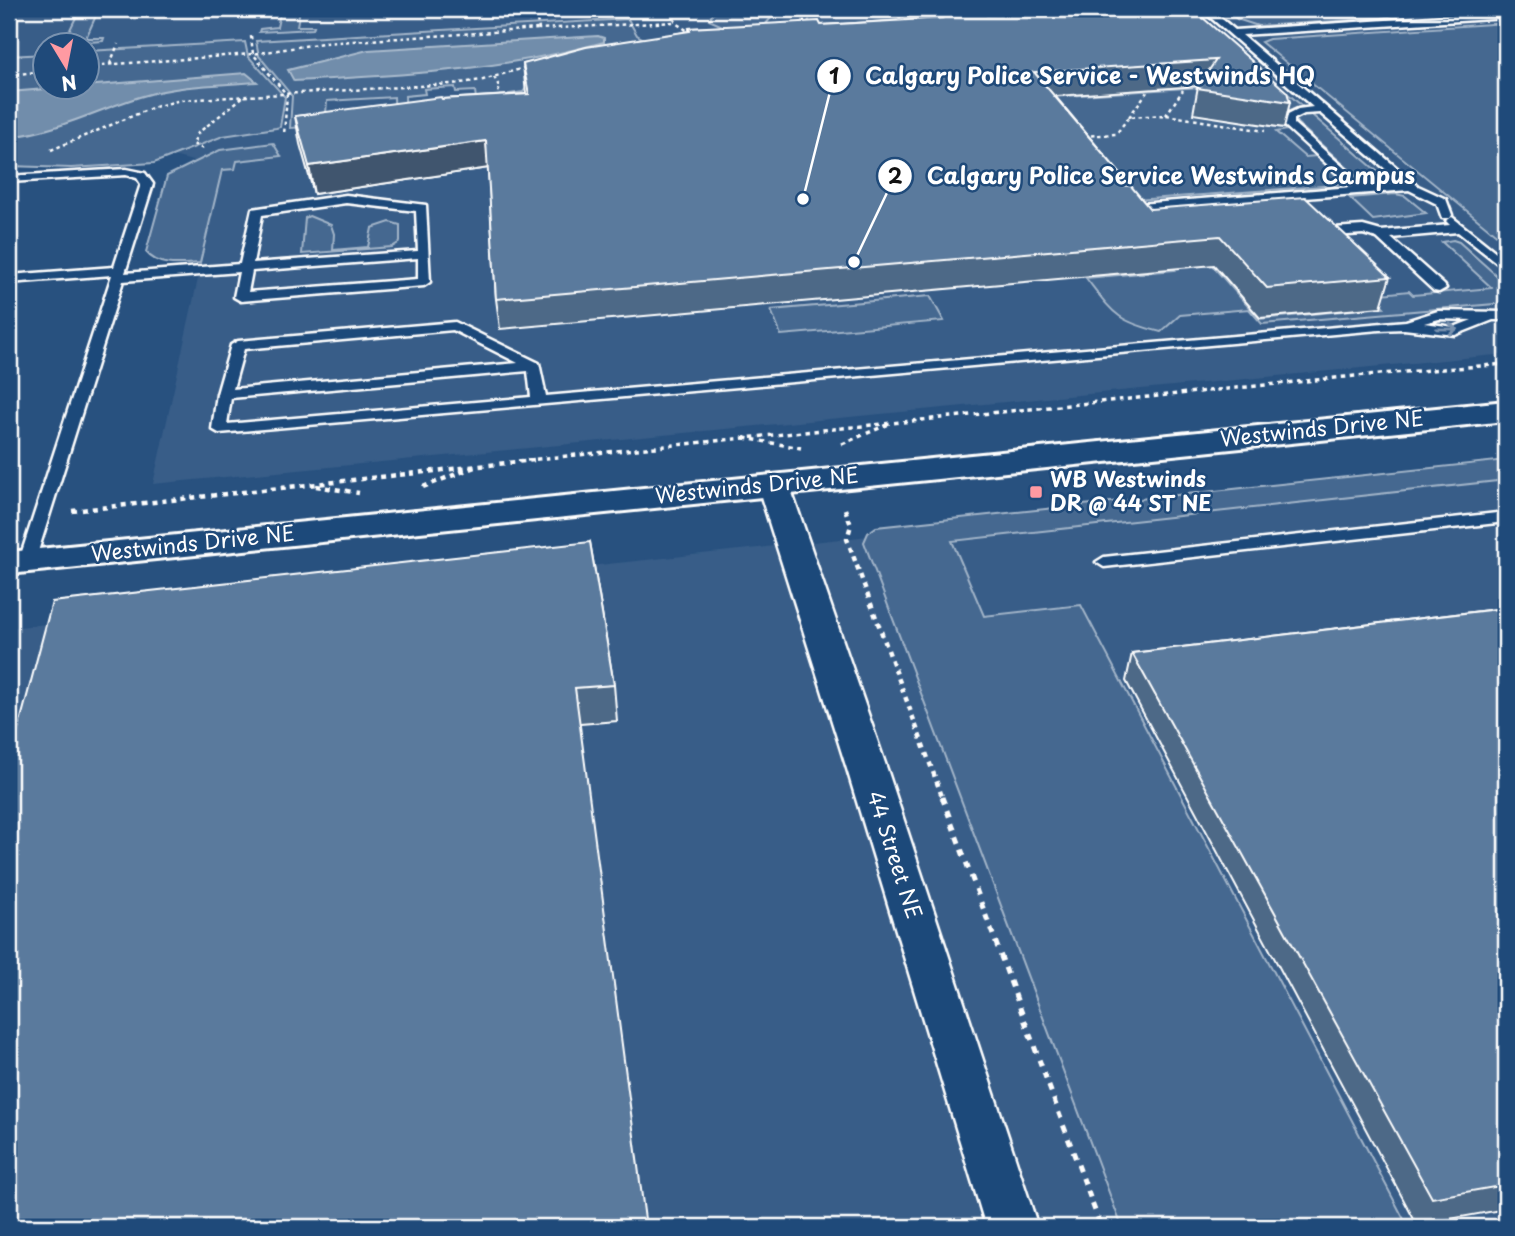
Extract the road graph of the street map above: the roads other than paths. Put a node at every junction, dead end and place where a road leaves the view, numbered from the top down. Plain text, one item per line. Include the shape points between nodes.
1 (1205, 9) edge
2 (1422, 9) edge
3 (1506, 15) edge
4 (1437, 19) junction
5 (1234, 33) junction
6 (1322, 110) junction
7 (9, 179) edge
8 (1413, 187) junction
9 (1362, 190) junction
10 (1124, 209) edge
11 (1461, 228) junction
12 (1319, 233) edge
13 (1381, 234) junction
14 (424, 254) junction
15 (1506, 266) edge
16 (246, 267) junction
17 (119, 274) junction
18 (9, 279) edge
19 (1439, 288) dead end
20 (1506, 316) edge
21 (534, 366) junction
22 (224, 394) junction
23 (539, 400) junction
24 (1506, 411) edge
25 (773, 484) junction
26 (1506, 517) edge
27 (18, 562) edge
28 (1104, 562) dead end
29 (1012, 1227) edge

1 - 5 lane
2 - 4 lane
3 - 4 lane
4 - 5 lane
5 - 6 lane
6 - 8 lane
6 - 9 lane via 1294,114 1288,118 1289,125
7 - 17 lane via 141,175 147,184
8 - 9 lane
8 - 11 lane via 1422,203
9 - 10 lane
11 - 13 lane
11 - 15 lane
12 - 13 lane via 1363,230
13 - 19 lane
14 - 16 lane
14 - 16 lane via 425,282 241,297
14 - 16 lane via 422,208 346,199 256,212
16 - 17 lane
17 - 18 lane
17 - 27 lane via 41,514
20 - 23 lane via 1455,331 1405,325
21 - 22 lane
21 - 22 lane via 455,326 252,343 238,345
21 - 23 lane
22 - 23 lane via 219,429
24 - 25 street, Westwinds Drive NE via 829,465
25 - 27 street, Westwinds Drive NE
25 - 29 street, 44 Street NE
26 - 28 lane

